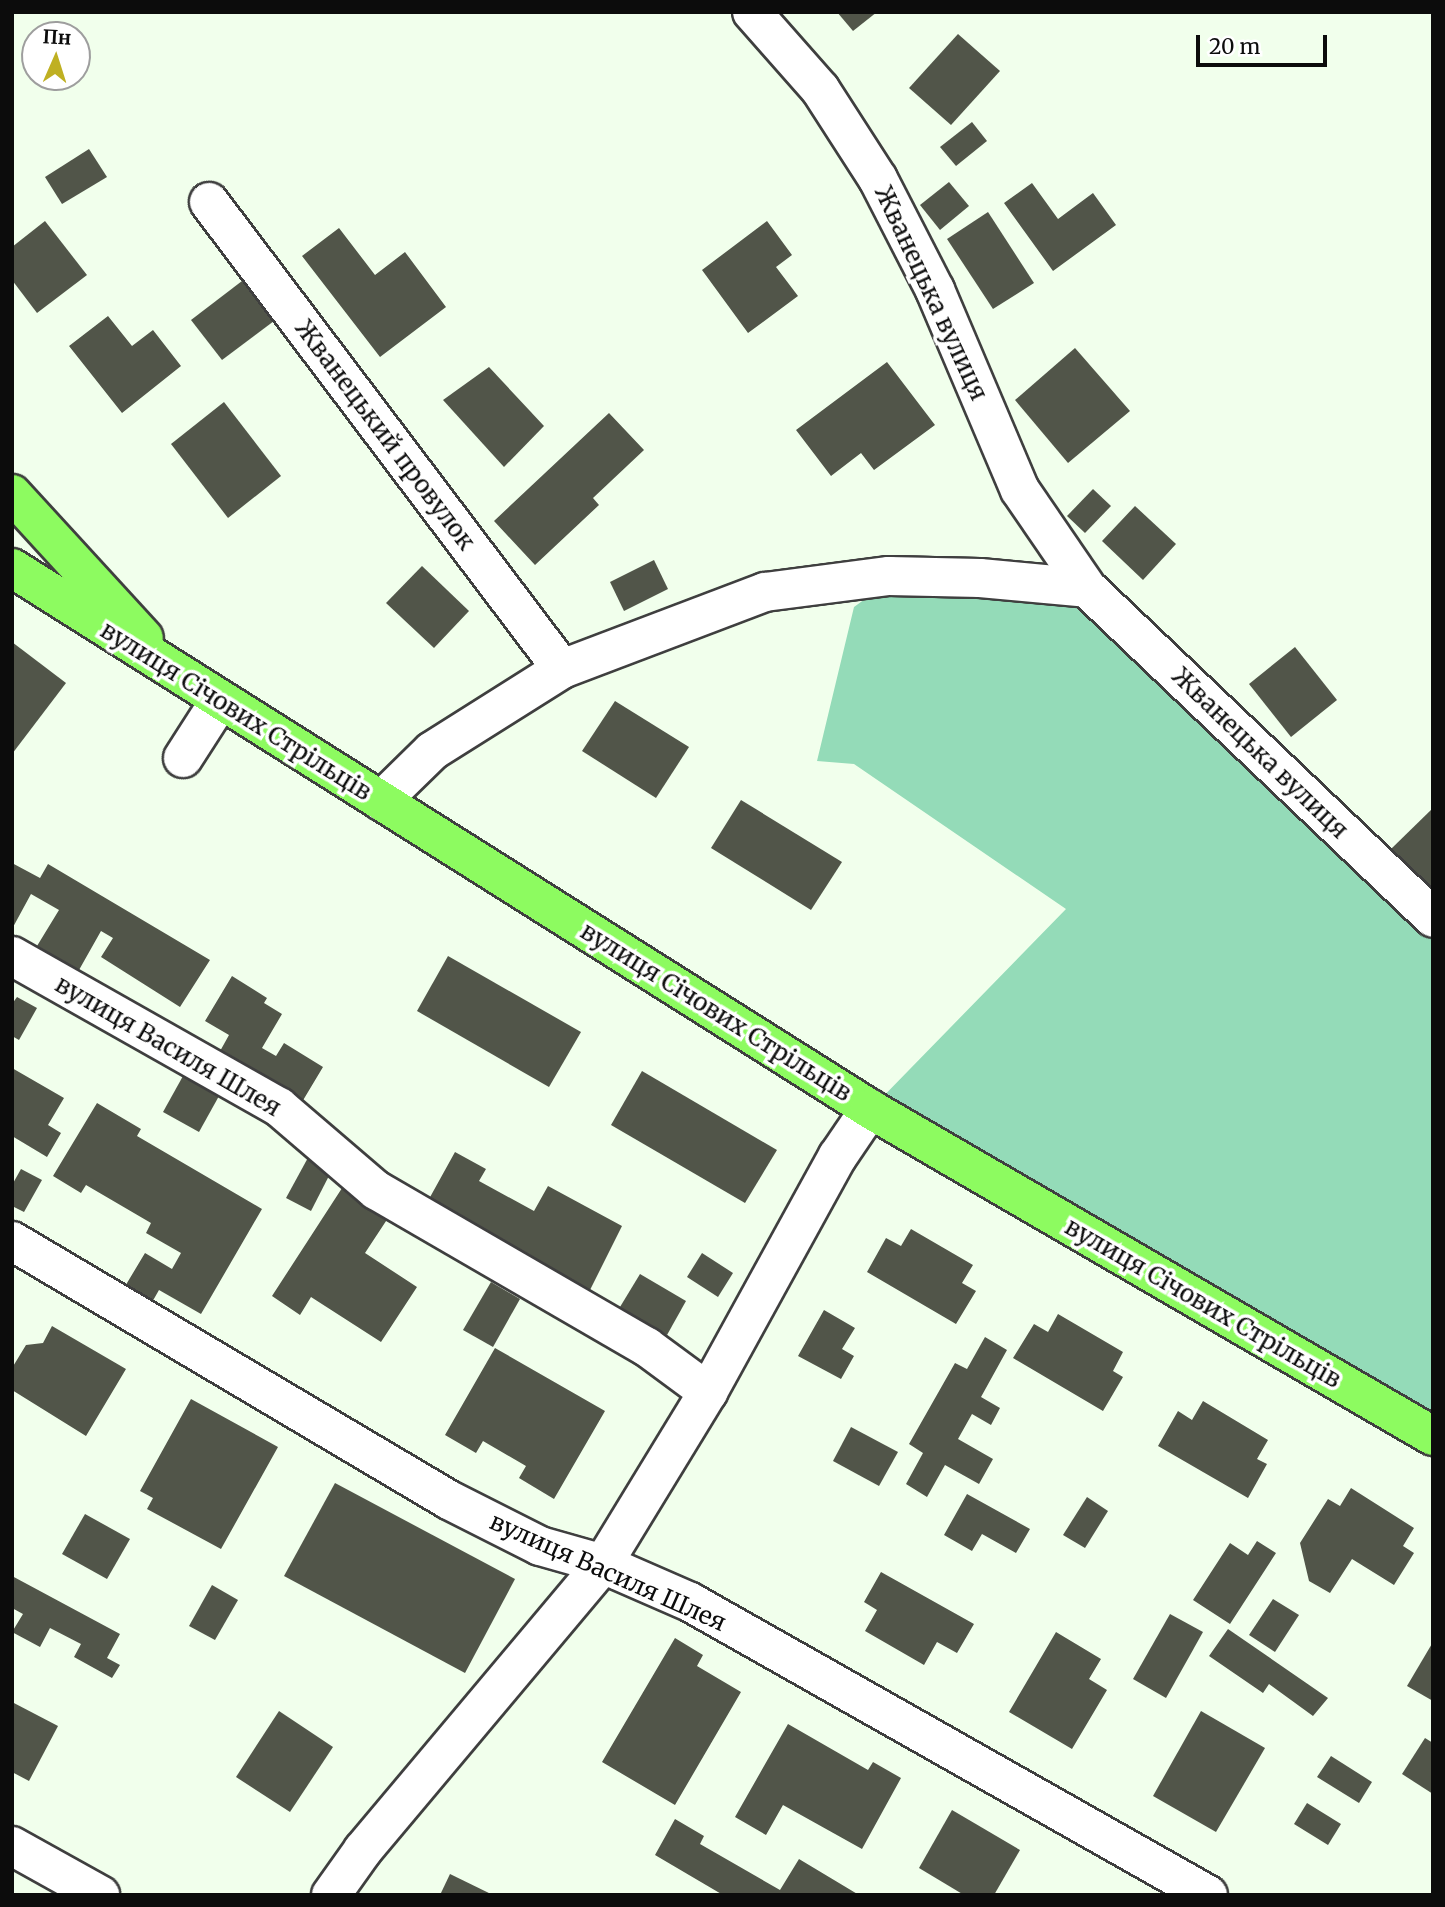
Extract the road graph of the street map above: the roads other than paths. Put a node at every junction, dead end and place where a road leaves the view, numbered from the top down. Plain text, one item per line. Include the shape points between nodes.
1 (752, 12) edge
2 (209, 202) dead end
3 (12, 494) edge
4 (12, 568) edge
5 (1087, 588) junction
6 (562, 669) junction
7 (181, 678) junction
8 (219, 702) junction
9 (183, 758) dead end
10 (381, 801) junction
11 (1433, 918) edge
12 (12, 956) edge
13 (870, 1109) junction
14 (12, 1241) edge
15 (708, 1392) junction
16 (1433, 1436) edge
17 (603, 1564) junction
18 (12, 1846) edge
19 (100, 1895) edge
20 (331, 1895) edge
21 (1208, 1895) edge

1 - 5 street, Жванецька вулиця via 820,89 878,179 935,290 1020,490
2 - 6 street, Жванецький провулок
3 - 7 main road
4 - 7 main road, вулиця Січових Стрільців
5 - 6 street via 980,578 889,576 765,592
5 - 11 street, Жванецька вулиця
6 - 10 street via 432,751
7 - 8 main road, вулиця Січових Стрільців
8 - 9 street
8 - 10 main road, вулиця Січових Стрільців
10 - 13 main road, вулиця Січових Стрільців
12 - 15 street, вулиця Василя Шлея via 279,1107 376,1190 647,1347
13 - 15 street via 838,1156
13 - 16 main road, вулиця Січових Стрільців
14 - 17 street, вулиця Василя Шлея via 449,1500 540,1546
15 - 17 street
17 - 20 street via 363,1850
17 - 21 street, вулиця Василя Шлея via 690,1602
18 - 19 street

